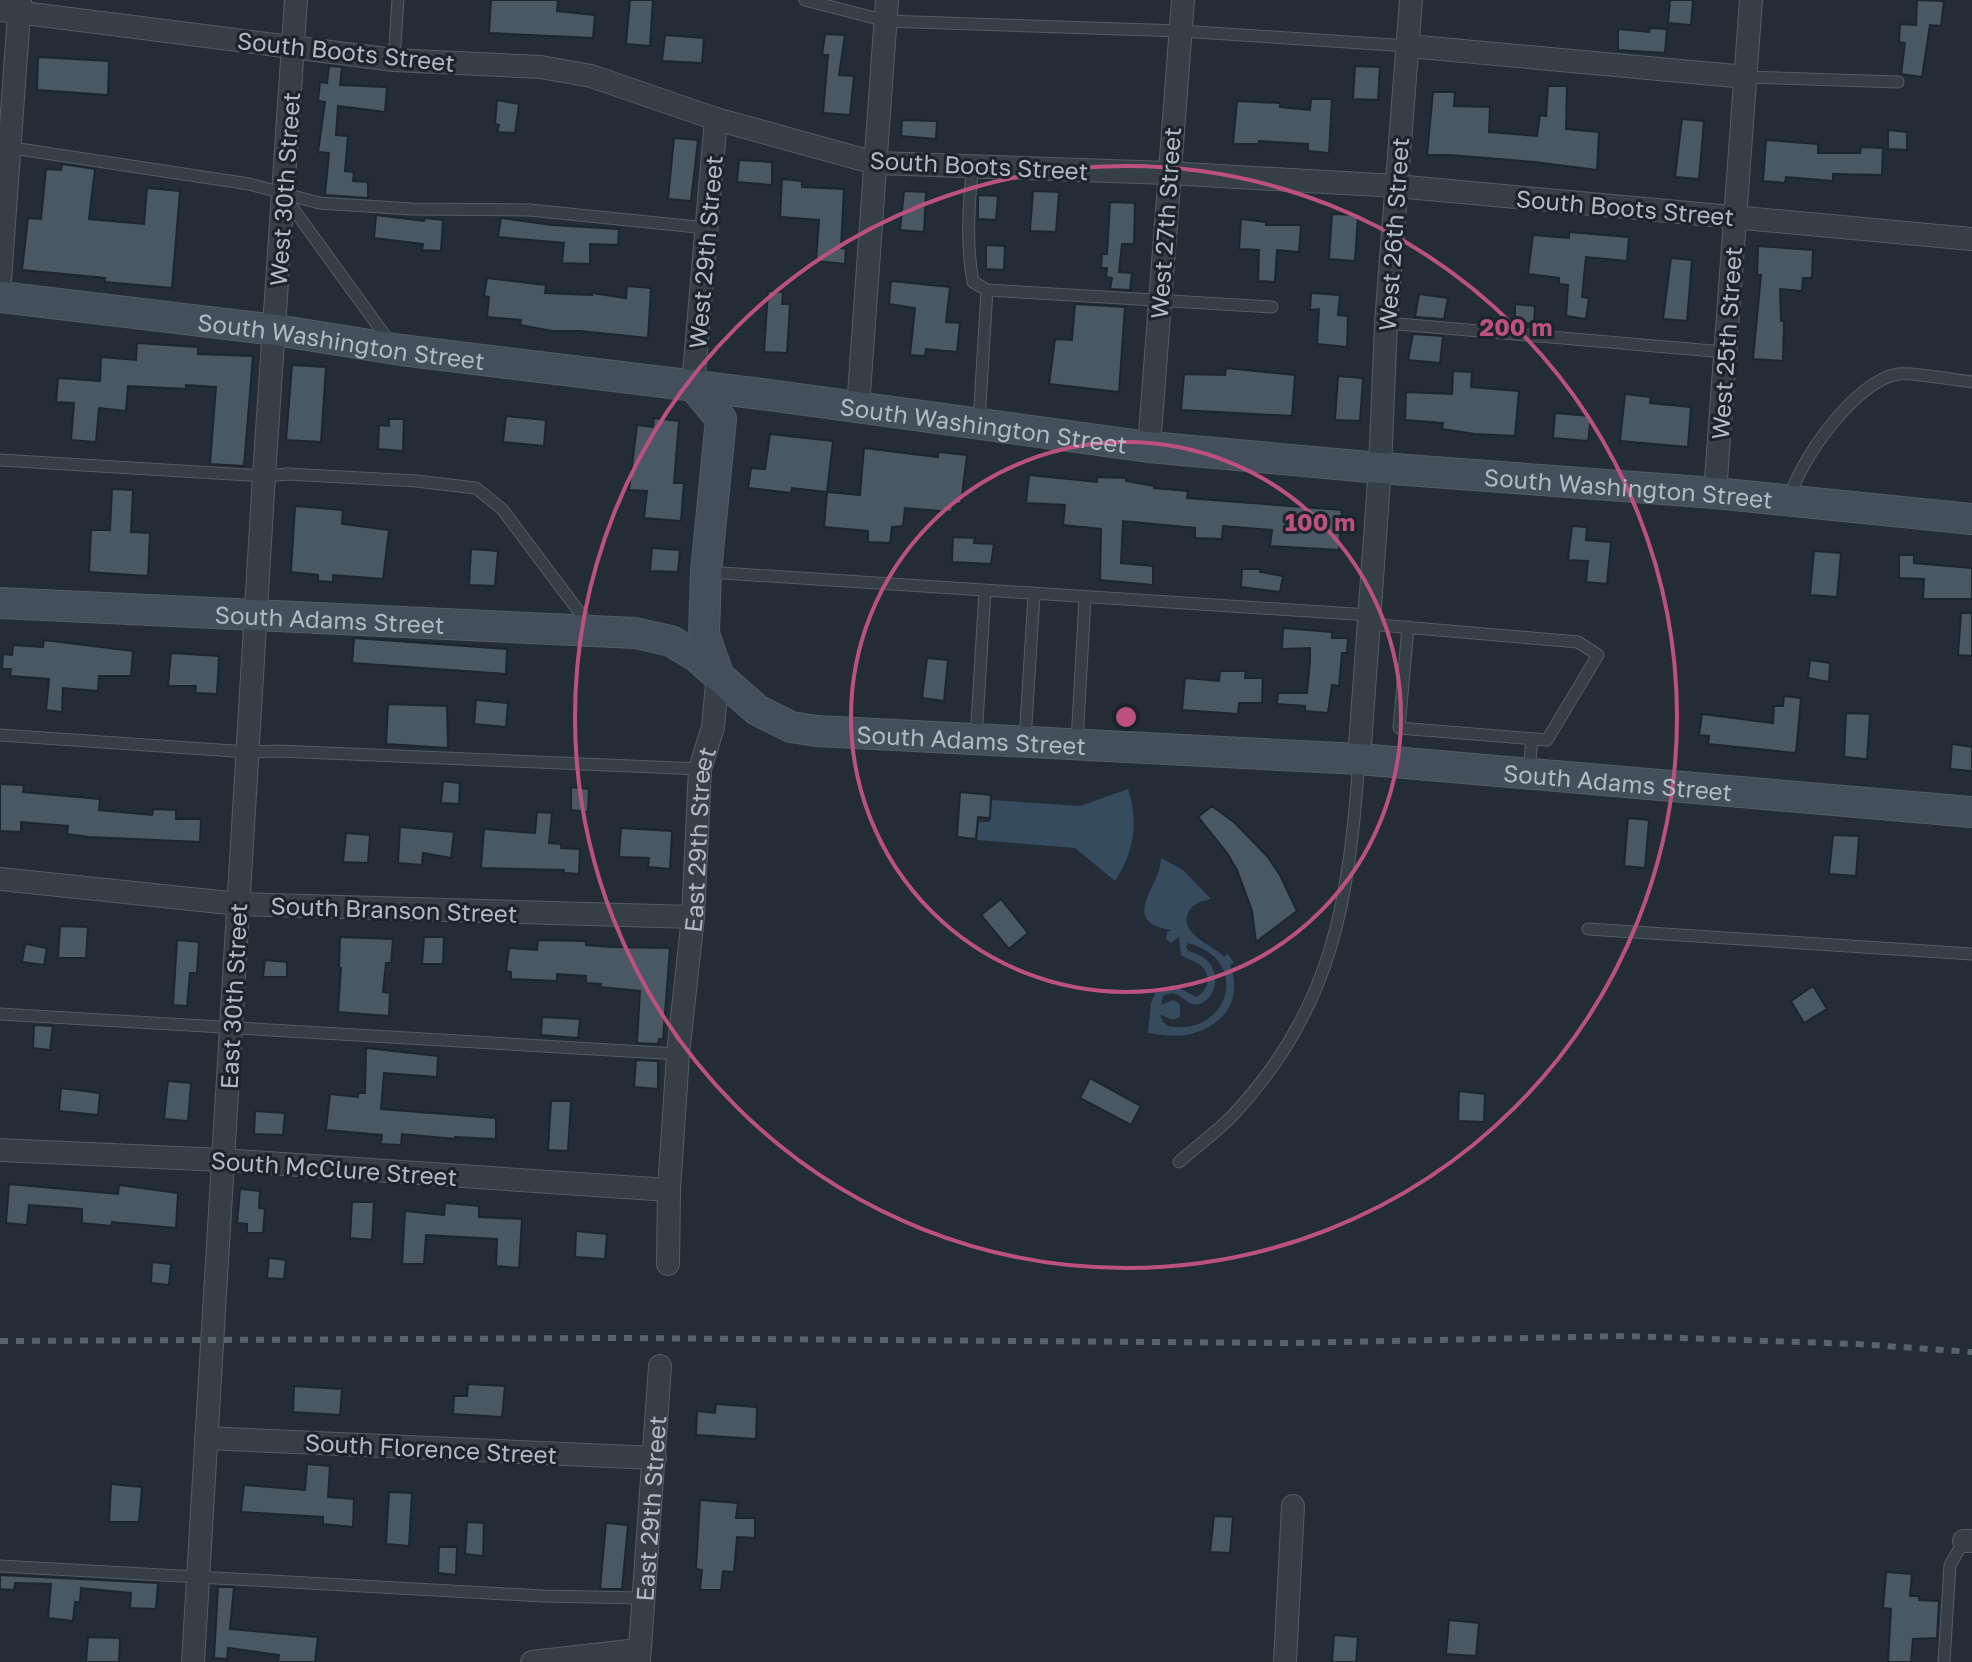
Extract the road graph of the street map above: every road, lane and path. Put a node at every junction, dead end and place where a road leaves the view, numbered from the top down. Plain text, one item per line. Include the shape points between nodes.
1 (296, 0) edge
2 (398, 0) edge
3 (805, 0) edge
4 (1183, 0) edge
5 (1411, 0) edge
6 (1751, 0) edge
7 (13, 7) edge
8 (886, 11) edge
9 (1181, 31) junction
10 (1408, 46) junction
11 (293, 48) junction
12 (394, 60) junction
13 (1746, 77) junction
14 (1898, 82) dead end
15 (716, 119) junction
16 (5, 147) edge
17 (875, 163) junction
18 (973, 166) junction
19 (1168, 173) junction
20 (1396, 186) junction
21 (283, 194) junction
22 (1736, 217) junction
23 (707, 228) junction
24 (1972, 239) edge
25 (0, 280) edge
26 (987, 290) junction
27 (0, 297) edge
28 (1159, 301) junction
29 (1272, 307) dead end
30 (1386, 323) junction
31 (276, 330) junction
32 (394, 348) junction
33 (1725, 352) junction
34 (1972, 382) edge
35 (693, 385) junction
36 (761, 394) junction
37 (858, 408) junction
38 (721, 419) junction
39 (979, 424) junction
40 (1149, 447) junction
41 (0, 460) edge
42 (1380, 468) junction
43 (264, 476) junction
44 (1715, 493) junction
45 (1788, 501) junction
46 (1972, 519) edge
47 (706, 572) junction
48 (985, 591) junction
49 (1034, 595) junction
50 (1085, 598) junction
51 (0, 603) edge
52 (256, 615) junction
53 (1369, 619) junction
54 (1408, 627) junction
55 (593, 631) junction
56 (718, 674) junction
57 (0, 735) edge
58 (976, 738) junction
59 (1532, 739) junction
60 (1025, 741) junction
61 (1077, 743) junction
62 (248, 752) junction
63 (1359, 759) junction
64 (700, 769) junction
65 (1529, 772) junction
66 (1972, 812) edge
67 (0, 879) edge
68 (239, 904) junction
69 (693, 917) junction
70 (1588, 929) dead end
71 (1972, 954) edge
72 (0, 1014) edge
73 (231, 1029) junction
74 (678, 1054) junction
75 (0, 1150) edge
76 (223, 1160) junction
77 (1179, 1162) dead end
78 (669, 1190) junction
79 (668, 1264) dead end
80 (660, 1366) dead end
81 (206, 1438) junction
82 (655, 1458) junction
83 (1293, 1506) dead end
84 (1968, 1541) edge
85 (0, 1566) edge
86 (198, 1577) junction
87 (642, 1598) junction
88 (638, 1656) edge
89 (193, 1662) edge
90 (532, 1662) edge
91 (1285, 1662) edge
92 (1944, 1662) edge

1 - 11 street, West 30th Street
2 - 12 lane
3 - 8 lane
4 - 9 street, West 27th Street
5 - 10 street, West 26th Street
6 - 13 street, West 25th Street
7 - 11 street, South Boots Street
7 - 16 street
8 - 9 lane
8 - 17 street
9 - 10 lane
9 - 19 street, West 27th Street
10 - 13 street
10 - 20 street, West 26th Street
11 - 12 street, South Boots Street
11 - 21 street, West 30th Street
12 - 15 street, South Boots Street via 541,67 591,76
13 - 14 lane
13 - 22 street, West 25th Street
15 - 17 street, South Boots Street
15 - 23 street, West 29th Street
16 - 21 lane via 249,184
16 - 25 street
17 - 18 street, South Boots Street
17 - 37 street
18 - 19 street, South Boots Street
18 - 26 lane via 970,265 973,282
19 - 20 street, South Boots Street
19 - 28 street, West 27th Street
20 - 22 street, South Boots Street
20 - 30 street, West 26th Street
21 - 23 lane via 319,203 530,210
21 - 31 street, West 30th Street
21 - 32 lane
22 - 24 street, South Boots Street
22 - 33 street, West 25th Street
23 - 35 street, West 29th Street
26 - 28 lane
26 - 39 lane
27 - 31 main road, South Washington Street
28 - 29 lane
28 - 40 street, West 27th Street
30 - 33 lane
30 - 42 street, West 26th Street
31 - 32 main road, South Washington Street
31 - 43 street, East 30th Street
32 - 35 main road, South Washington Street
33 - 44 street, West 25th Street
34 - 45 lane via 1898,374 1868,388 1816,445
35 - 36 main road, South Washington Street
35 - 38 main road
36 - 37 main road, South Washington Street
36 - 38 main road
37 - 39 main road, South Washington Street
38 - 47 main road, East 29th Street
39 - 40 main road, South Washington Street
40 - 42 main road, South Washington Street
41 - 43 lane
42 - 44 main road, South Washington Street
42 - 53 street, West 26th Street
43 - 52 street, East 30th Street
43 - 55 lane via 476,488 502,509
44 - 45 main road, South Washington Street
45 - 46 main road, South Washington Street
47 - 48 lane
47 - 56 main road, East 29th Street via 704,634
48 - 49 lane
48 - 58 lane
49 - 50 lane
49 - 60 lane
50 - 53 lane
50 - 61 lane
51 - 52 main road, South Adams Street
52 - 55 main road, South Adams Street
52 - 62 street, East 30th Street
53 - 54 lane
53 - 63 street, West 26th Street
54 - 59 lane via 1399,728
54 - 59 lane via 1578,642 1598,655 1547,740
55 - 56 main road, South Adams Street via 671,641
56 - 58 main road, South Adams Street via 757,710 791,727
56 - 64 street, East 29th Street via 713,727
57 - 62 lane
58 - 60 main road, South Adams Street
59 - 65 lane
60 - 61 main road, South Adams Street
61 - 63 main road, South Adams Street
62 - 64 lane
62 - 68 street, East 30th Street
63 - 65 main road, South Adams Street
63 - 77 lane via 1348,880 1321,978 1272,1068 1233,1115
64 - 69 street, East 29th Street
65 - 66 main road, South Adams Street
67 - 68 street, South Branson Street
68 - 69 street, South Branson Street
68 - 73 street, East 30th Street
69 - 74 street, East 29th Street
70 - 71 lane
72 - 73 lane
73 - 74 lane
73 - 76 street, East 30th Street
74 - 78 street, East 29th Street
75 - 76 street, South McClure Street
76 - 78 street, South McClure Street
76 - 81 street, East 30th Street
78 - 79 street, East 29th Street
80 - 82 street, East 29th Street
81 - 82 street, South Florence Street
81 - 86 street, East 30th Street
82 - 87 street, East 29th Street
83 - 91 street
84 - 92 lane via 1950,1565
85 - 86 lane
86 - 87 lane
86 - 89 street, East 30th Street
87 - 88 street, East 29th Street
88 - 90 street

